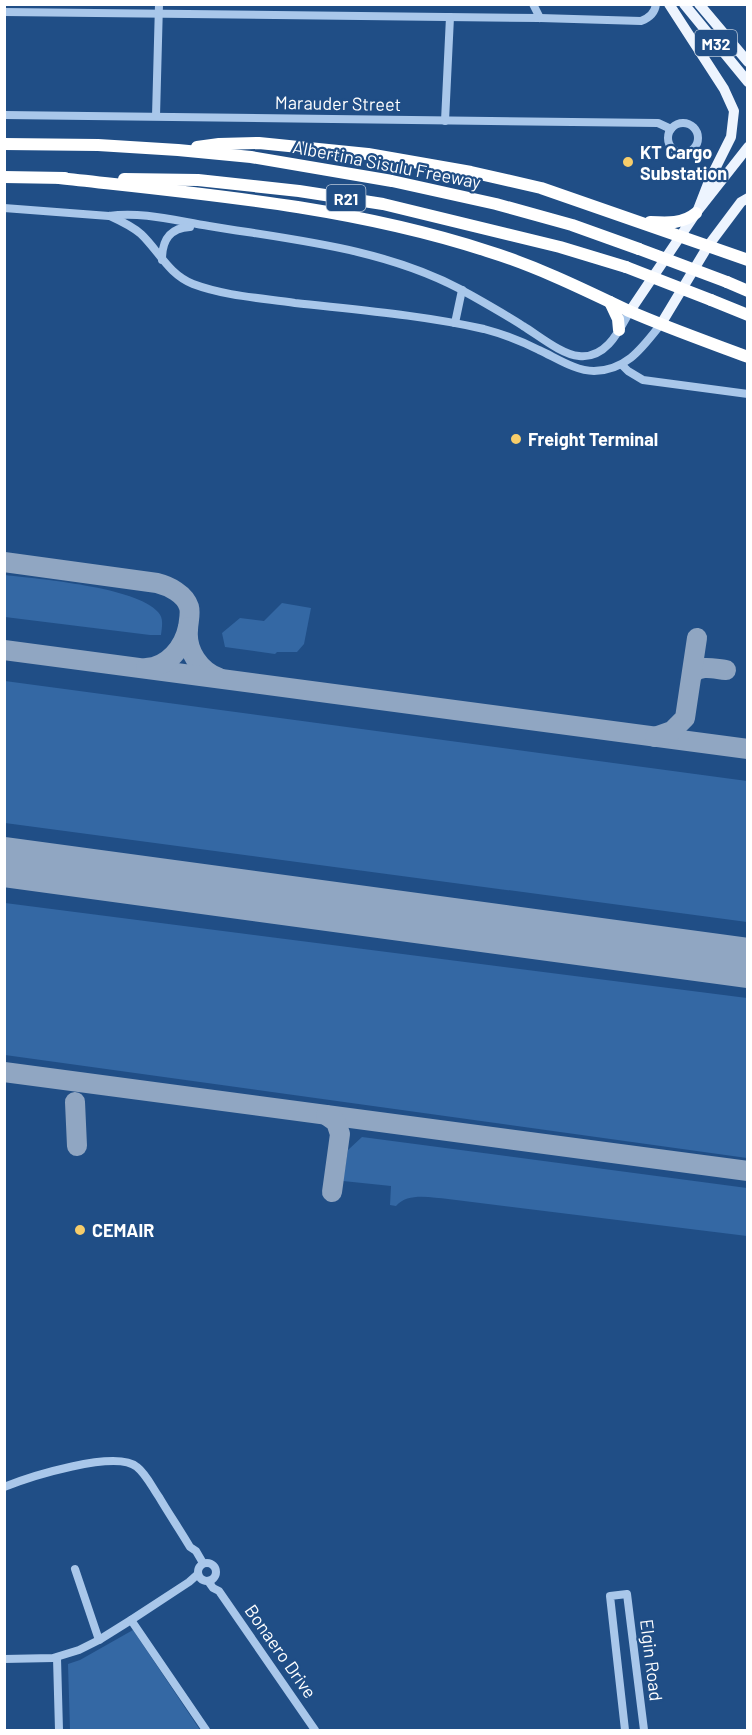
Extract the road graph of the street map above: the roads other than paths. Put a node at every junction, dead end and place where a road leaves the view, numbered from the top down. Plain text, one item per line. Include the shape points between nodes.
1 (533, 4) edge
2 (669, 4) edge
3 (684, 4) edge
4 (699, 4) edge
5 (656, 7) edge
6 (159, 9) edge
7 (4, 12) edge
8 (450, 17) junction
9 (540, 18) junction
10 (747, 62) edge
11 (747, 82) edge
12 (4, 115) edge
13 (156, 116) junction
14 (445, 121) junction
15 (671, 129) dead end
16 (4, 144) edge
17 (747, 147) edge
18 (178, 150) junction
19 (4, 177) edge
20 (59, 178) junction
21 (747, 198) edge
22 (4, 208) edge
23 (696, 213) junction
24 (109, 216) junction
25 (637, 220) junction
26 (210, 226) junction
27 (681, 236) junction
28 (708, 246) junction
29 (162, 260) junction
30 (747, 260) edge
31 (462, 290) junction
32 (747, 291) edge
33 (610, 302) junction
34 (630, 311) junction
35 (747, 315) edge
36 (455, 323) junction
37 (661, 324) junction
38 (619, 330) junction
39 (747, 357) edge
40 (622, 365) junction
41 (747, 394) edge
42 (4, 1487) edge
43 (75, 1569) dead end
44 (204, 1573) junction
45 (131, 1620) junction
46 (99, 1640) junction
47 (57, 1658) junction
48 (4, 1659) edge
49 (60, 1731) edge
50 (206, 1731) edge
51 (315, 1731) edge
52 (625, 1731) edge
53 (644, 1731) edge

1 - 9 street
2 - 23 main road via 724,88 734,111 731,137
3 - 11 main road, M32
4 - 10 main road, M32
5 - 9 street via 650,17 641,21
6 - 7 street
6 - 8 street
6 - 13 street
8 - 9 street
8 - 14 street
12 - 13 street, Marauder Street
13 - 14 street, Marauder Street
14 - 15 street, Marauder Street via 658,123
16 - 18 highway, Albertina Sisulu Freeway / R21
17 - 23 main road
18 - 25 highway via 260,143 368,154 541,188
18 - 32 highway, Albertina Sisulu Freeway / R21, bridge via 251,157 496,204 639,249
19 - 20 highway, R21
20 - 33 highway via 289,205 381,222 487,250
20 - 35 highway, R21, bridge via 198,180 383,204 626,267
21 - 28 main road
22 - 24 street
23 - 25 highway via 678,222
23 - 27 main road
24 - 26 street
24 - 29 street via 137,231
25 - 27 highway
26 - 29 street via 174,230 164,243
26 - 31 street via 332,245 423,271
27 - 28 highway
27 - 34 main road
28 - 30 highway
28 - 37 main road
29 - 36 street via 184,280 212,291
31 - 36 street
31 - 38 street via 576,356 595,355
33 - 34 highway
33 - 38 highway
34 - 37 highway
34 - 38 street
36 - 40 street via 518,340 587,371
37 - 39 highway
37 - 40 street via 643,348
40 - 41 street via 643,380
42 - 44 street, Bonaero Drive via 33,1476 99,1462 130,1462 148,1480
43 - 46 street
44 - 45 street via 196,1582 189,1582
44 - 51 street, Bonaero Drive
45 - 46 street
45 - 50 street
46 - 47 street
47 - 48 street
47 - 49 street
52 - 53 street, Elgin Road via 610,1596 627,1594

